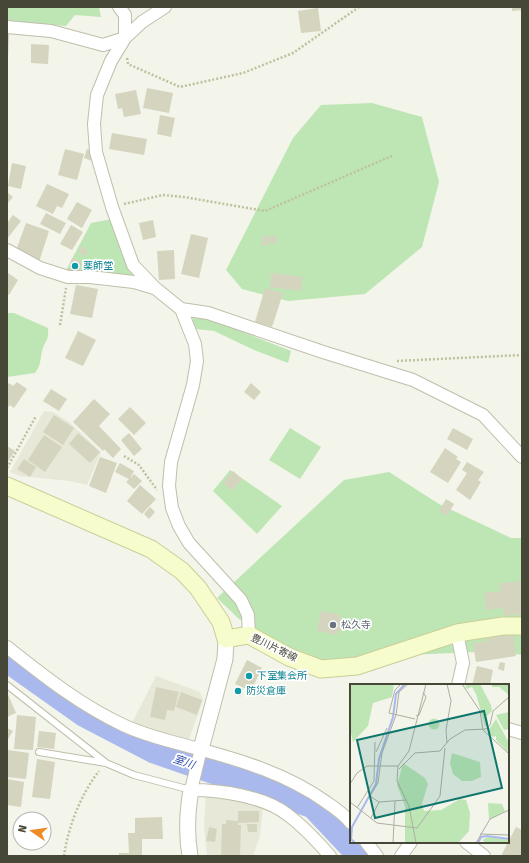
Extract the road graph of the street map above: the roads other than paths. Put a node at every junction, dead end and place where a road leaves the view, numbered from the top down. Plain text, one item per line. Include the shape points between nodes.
1 (119, 7) edge
2 (165, 7) edge
3 (7, 27) edge
4 (125, 38) junction
5 (7, 250) edge
6 (155, 288) junction
7 (180, 309) junction
8 (522, 457) edge
9 (7, 486) edge
10 (522, 626) edge
11 (457, 633) junction
12 (249, 635) junction
13 (226, 639) junction
14 (7, 647) edge
15 (458, 684) edge
16 (7, 685) edge
17 (509, 729) edge
18 (522, 733) edge
19 (201, 750) junction
20 (39, 752) dead end
21 (106, 763) junction
22 (191, 790) junction
23 (350, 822) edge
24 (367, 843) edge
25 (410, 843) edge
26 (467, 843) edge
27 (190, 856) edge
28 (330, 856) edge
29 (377, 856) edge
30 (400, 856) edge
31 (484, 856) edge

1 - 4 street via 125,15
2 - 4 street via 142,22
3 - 4 street via 51,31 103,45
4 - 6 street via 111,61 97,95 94,124 96,152 133,265
5 - 6 street via 40,268 68,277 134,282
6 - 7 street
7 - 8 street via 208,313 413,380 482,415
7 - 12 street via 195,344 197,361 193,385 171,462 169,486 172,508 189,543 241,600 248,615
9 - 13 main road via 151,549 182,571 198,588 221,622
10 - 11 main road, 豊川片寄線 via 503,626
11 - 12 main road, 豊川片寄線 via 357,666 321,669 289,657
11 - 15 street via 463,663
12 - 13 main road, 豊川片寄線
13 - 19 street via 226,659
14 - 19 street via 89,708 146,735
16 - 21 lane
17 - 18 street
19 - 22 street
19 - 23 street via 267,770 310,791 346,816
20 - 21 lane
21 - 22 lane via 134,775
22 - 27 street via 186,837
22 - 28 street via 208,790 256,799 287,814
24 - 29 street
25 - 30 street
26 - 31 street

